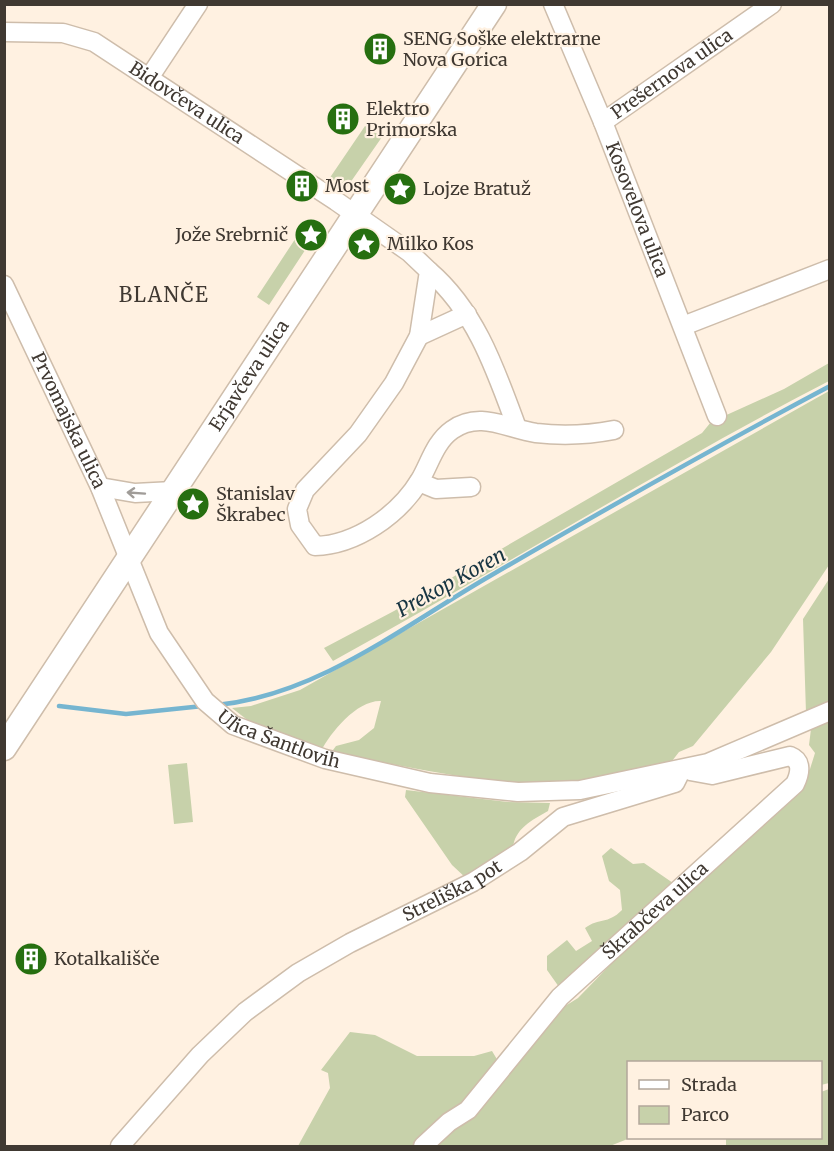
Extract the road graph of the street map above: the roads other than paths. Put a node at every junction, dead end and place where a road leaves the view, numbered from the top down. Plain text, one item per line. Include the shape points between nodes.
1 (198, 4) edge
2 (494, 4) edge
3 (553, 4) edge
4 (772, 4) edge
5 (4, 32) edge
6 (149, 78) junction
7 (603, 122) junction
8 (354, 216) junction
9 (830, 269) edge
10 (429, 271) junction
11 (4, 285) edge
12 (467, 314) junction
13 (683, 326) junction
14 (419, 336) junction
15 (717, 416) dead end
16 (517, 428) junction
17 (614, 429) dead end
18 (419, 482) junction
19 (100, 487) junction
20 (471, 487) dead end
21 (173, 491) junction
22 (128, 558) junction
23 (830, 711) edge
24 (4, 748) edge
25 (682, 769) junction
26 (120, 1146) edge
27 (423, 1146) edge

1 - 6 street
2 - 8 main road, Erjavčeva ulica
3 - 7 street, Kosovelova ulica
4 - 7 street, Prešernova ulica
5 - 6 street, Bidovčeva ulica via 63,33 94,42
6 - 8 street, Bidovčeva ulica
7 - 13 street, Kosovelova ulica
8 - 10 street, Bidovčeva ulica via 409,252
8 - 21 main road, Erjavčeva ulica
9 - 13 street
10 - 12 street, Bidovčeva ulica
10 - 14 street
11 - 19 street, Prvomajska ulica
12 - 14 street
12 - 16 street, Bidovčeva ulica via 494,365
13 - 15 street, Kosovelova ulica
14 - 18 street via 394,383 358,434 305,490 297,509 300,525 315,546 333,546 371,528 398,508
16 - 17 street via 588,435
16 - 18 street via 498,422 471,421 452,430 439,443
18 - 20 street via 436,489
21 -> 19 street via 135,494
19 - 22 street, Prvomajska ulica
21 - 22 main road, Erjavčeva ulica
22 - 24 main road, Erjavčeva ulica
22 - 25 street, Ulica Šantlovih via 159,633 206,701 233,725 325,759 430,783 518,792 580,790
23 - 25 street, Streliška pot via 708,763
25 - 26 street, Streliška pot via 675,783 563,817 520,852 473,882 298,973 245,1012 200,1055
25 - 27 street, Škrabčeva ulica via 712,775 790,756 798,762 800,770 795,784 560,997 468,1110

